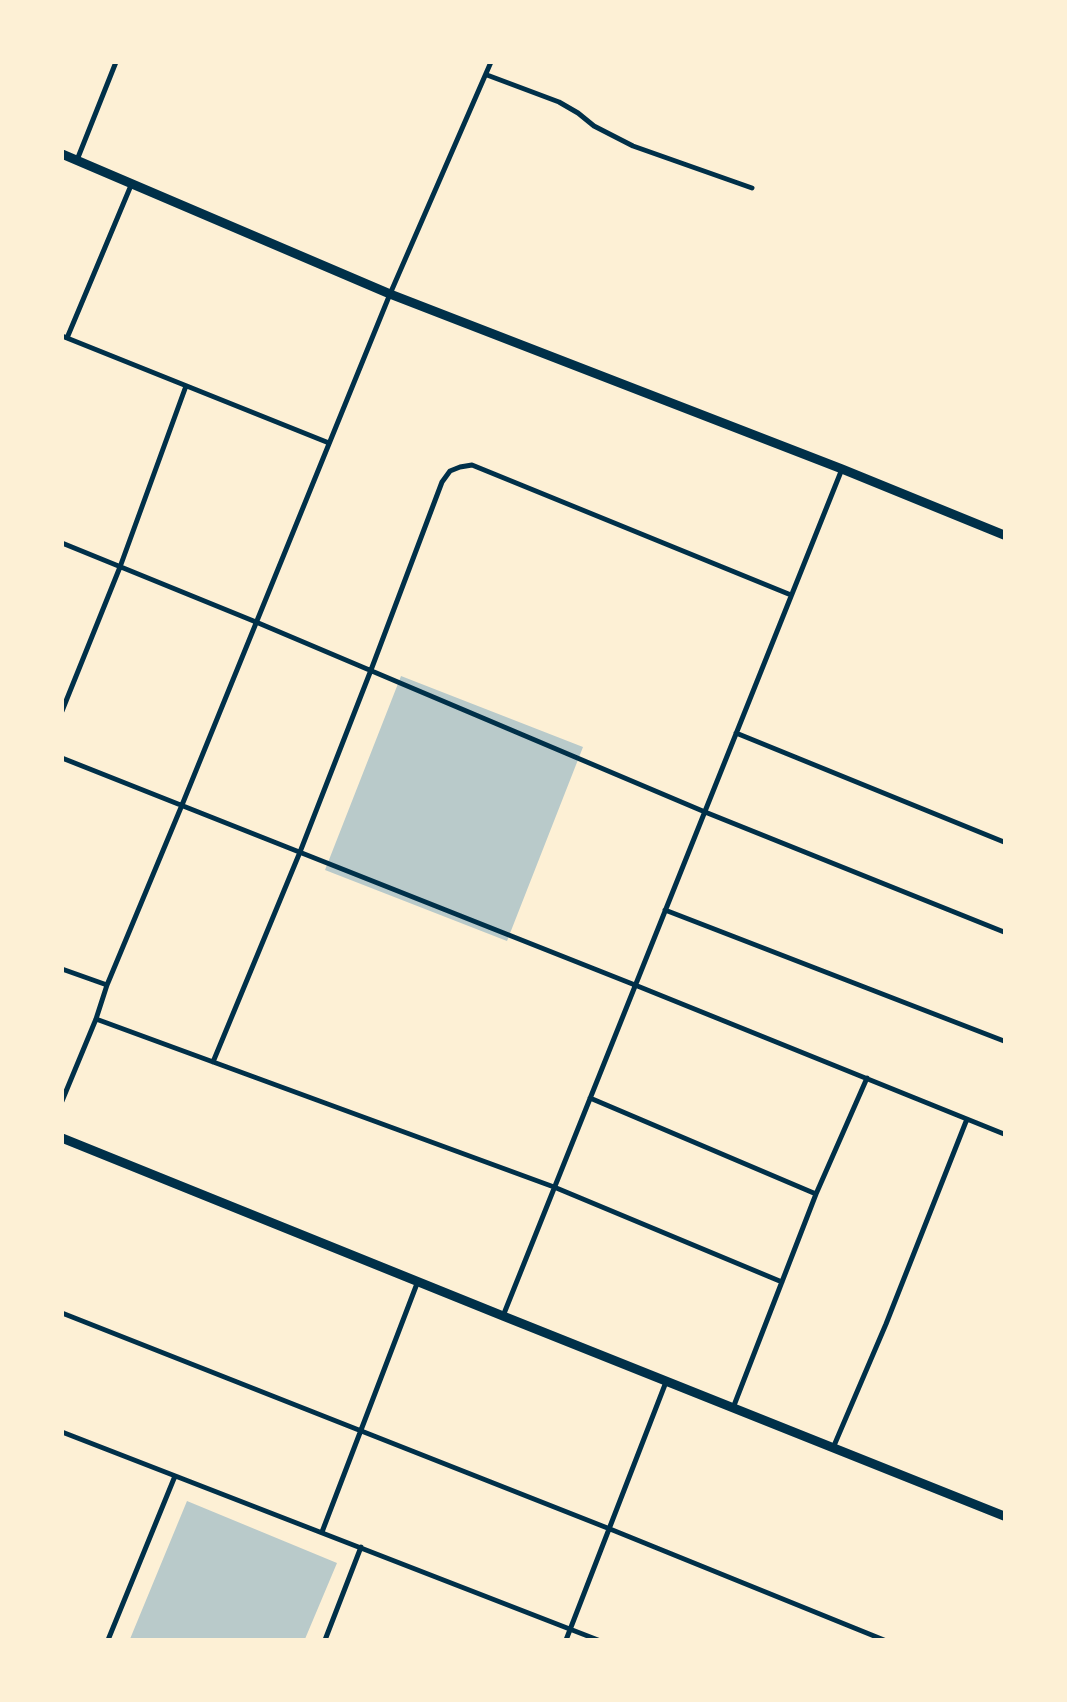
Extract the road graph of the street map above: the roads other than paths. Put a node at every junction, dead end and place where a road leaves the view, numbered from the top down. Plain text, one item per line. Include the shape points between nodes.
1 (116, 62) edge
2 (492, 62) edge
3 (487, 74) junction
4 (62, 154) edge
5 (77, 160) junction
6 (132, 183) junction
7 (752, 188) dead end
8 (390, 294) junction
9 (65, 337) edge
10 (186, 386) junction
11 (329, 443) junction
12 (842, 469) junction
13 (1004, 535) edge
14 (62, 543) edge
15 (120, 567) junction
16 (791, 595) junction
17 (256, 622) junction
18 (371, 670) junction
19 (62, 710) edge
20 (736, 733) junction
21 (62, 758) edge
22 (182, 805) junction
23 (705, 812) junction
24 (1004, 842) edge
25 (300, 852) junction
26 (665, 910) junction
27 (1004, 932) edge
28 (62, 969) edge
29 (107, 985) junction
30 (635, 985) junction
31 (96, 1019) junction
32 (1004, 1041) edge
33 (213, 1062) junction
34 (867, 1078) junction
35 (590, 1098) junction
36 (62, 1100) edge
37 (967, 1119) junction
38 (1004, 1134) edge
39 (62, 1138) edge
40 (554, 1187) junction
41 (816, 1194) junction
42 (418, 1281) junction
43 (782, 1282) junction
44 (62, 1313) edge
45 (503, 1316) junction
46 (666, 1382) junction
47 (733, 1408) junction
48 (62, 1432) edge
49 (361, 1432) junction
50 (833, 1448) junction
51 (175, 1476) junction
52 (1004, 1516) edge
53 (610, 1528) junction
54 (322, 1532) junction
55 (361, 1547) junction
56 (571, 1628) junction
57 (108, 1640) edge
58 (325, 1640) edge
59 (566, 1640) edge
60 (598, 1640) edge
61 (884, 1640) edge

1 - 5 street
2 - 3 street
3 - 7 street via 559,102 594,126 633,146
3 - 8 street
4 - 5 street
5 - 6 street
6 - 8 street
6 - 9 street
8 - 11 street
8 - 12 street
9 - 10 street
10 - 11 street
10 - 15 street
11 - 17 street
12 - 13 street
12 - 16 street
14 - 15 street
15 - 17 street
15 - 19 street
16 - 18 street via 472,466 460,466 450,471 442,482
16 - 20 street
17 - 18 street
17 - 22 street
18 - 23 street
18 - 25 street
20 - 23 street
20 - 24 street
21 - 22 street
22 - 25 street
22 - 29 street
23 - 26 street
23 - 27 street
25 - 30 street
25 - 33 street
26 - 30 street
26 - 32 street
28 - 29 street
29 - 31 street
30 - 34 street
30 - 35 street
31 - 33 street
31 - 36 street
33 - 40 street
34 - 37 street
34 - 41 street
35 - 40 street
35 - 41 street
37 - 38 street
37 - 50 street
39 - 42 street
40 - 43 street
40 - 45 street
41 - 43 street
42 - 45 street
42 - 49 street
43 - 47 street
44 - 49 street
45 - 46 street
46 - 47 street
46 - 53 street
47 - 50 street
48 - 51 street
49 - 53 street
49 - 54 street
50 - 52 street
51 - 54 street
51 - 57 street
53 - 56 street
53 - 61 street
54 - 55 street
55 - 56 street
55 - 58 street
56 - 59 street
56 - 60 street

